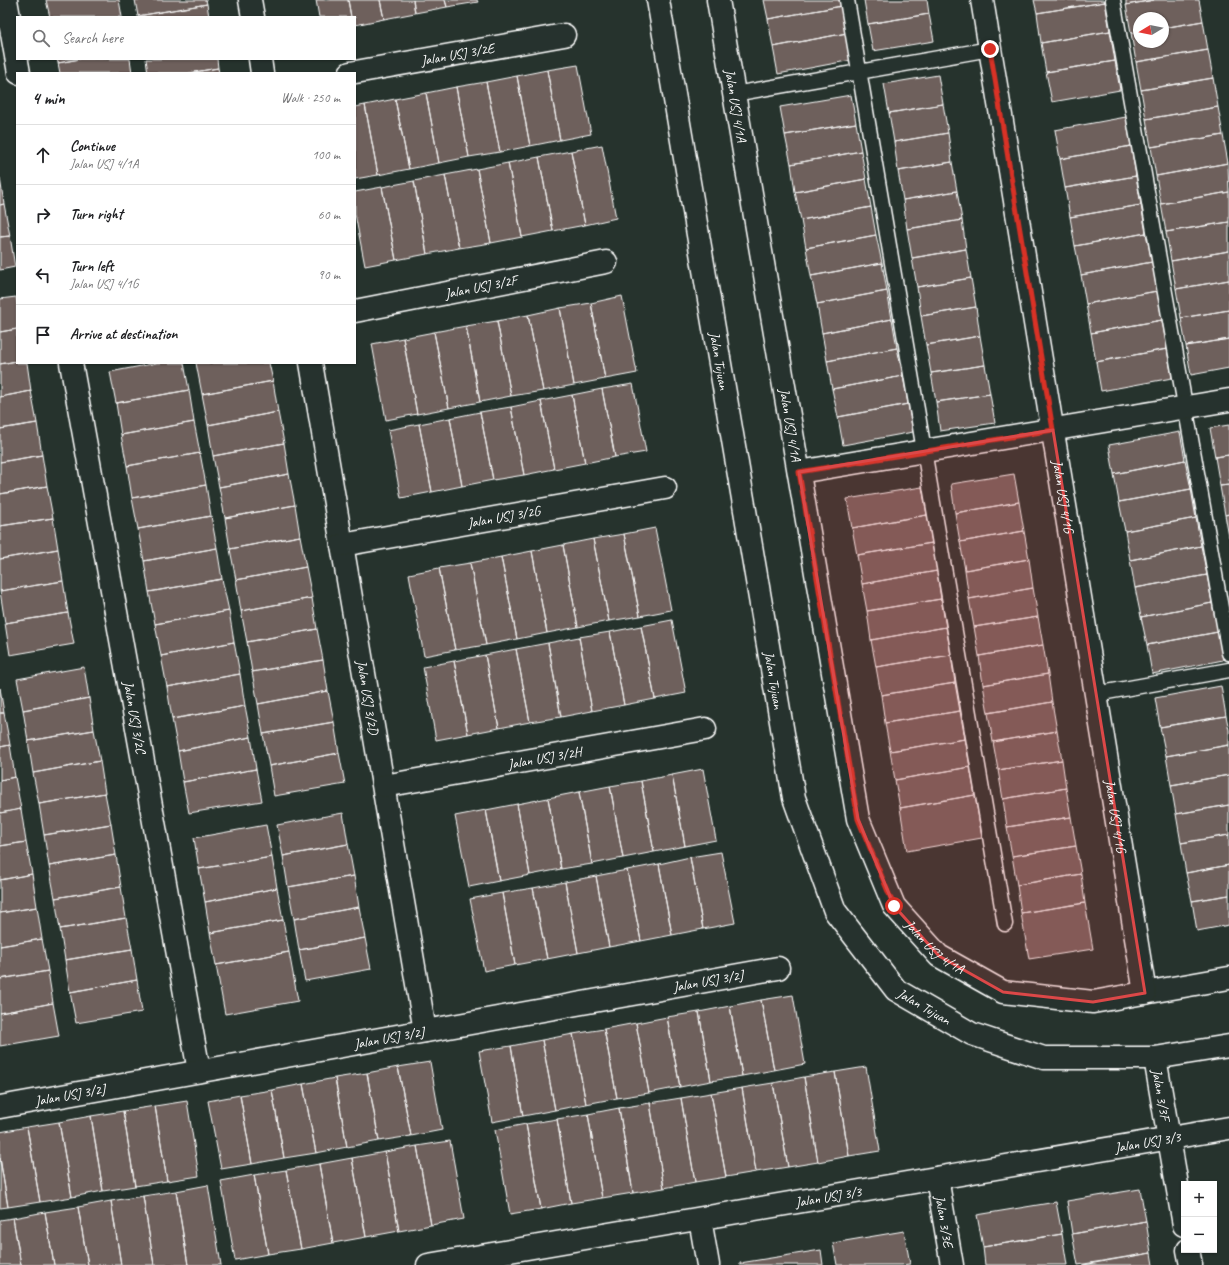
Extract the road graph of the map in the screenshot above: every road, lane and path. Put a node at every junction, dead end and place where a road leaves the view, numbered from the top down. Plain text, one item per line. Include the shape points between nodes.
1 (6, 0) edge
2 (250, 0) edge
3 (658, 0) edge
4 (718, 0) edge
5 (847, 0) edge
6 (982, 0) edge
7 (1113, 0) edge
8 (253, 16) edge
9 (564, 35) dead end
10 (990, 49) junction
11 (16, 56) edge
12 (17, 60) edge
13 (260, 60) edge
14 (19, 72) edge
15 (262, 72) edge
16 (356, 72) edge
17 (859, 72) junction
18 (734, 94) junction
19 (606, 262) dead end
20 (356, 311) edge
21 (71, 364) edge
22 (311, 364) edge
23 (1229, 400) edge
24 (1186, 407) junction
25 (1053, 430) junction
26 (924, 451) junction
27 (799, 472) junction
28 (665, 488) dead end
29 (342, 545) junction
30 (1229, 653) edge
31 (1229, 670) edge
32 (1096, 694) junction
33 (705, 729) dead end
34 (384, 786) junction
35 (1005, 924) dead end
36 (778, 968) dead end
37 (1229, 978) edge
38 (1145, 993) junction
39 (425, 1031) junction
40 (1229, 1046) edge
41 (1155, 1058) junction
42 (199, 1071) junction
43 (0, 1107) edge
44 (1229, 1128) edge
45 (1169, 1138) junction
46 (937, 1178) junction
47 (1183, 1217) edge
48 (700, 1219) junction
49 (1189, 1253) edge
50 (468, 1262) edge
51 (428, 1265) edge
52 (708, 1265) edge
53 (952, 1265) edge
54 (1191, 1265) edge

1 - 11 street
2 - 8 street
3 - 41 street, Jalan Tujuan via 794,798 835,912 896,990 972,1034 1044,1058
4 - 18 street, Jalan USJ 4/1A
5 - 17 lane
6 - 10 street, Jalan USJ 4/1G
7 - 24 lane
9 - 16 street, Jalan USJ 3/2E
10 - 17 lane
10 - 25 street, Jalan USJ 4/1G
12 - 14 street
13 - 15 street
17 - 18 lane
17 - 26 lane
18 - 27 street, Jalan USJ 4/1A
19 - 20 street, Jalan USJ 3/2F
21 - 42 street, Jalan USJ 3/2C
22 - 29 street, Jalan USJ 3/2D
23 - 24 street
24 - 25 street
24 - 30 lane
25 - 26 street
25 - 32 street, Jalan USJ 4/1G
26 - 27 street
26 - 35 lane
27 - 38 street, Jalan USJ 4/1A via 858,819 894,906 940,956 1003,992 1093,1002
28 - 29 street, Jalan USJ 3/2G
29 - 34 street, Jalan USJ 3/2D
31 - 32 lane
32 - 38 street, Jalan USJ 4/1G
33 - 34 street, Jalan USJ 3/2H
34 - 39 street, Jalan USJ 3/2D
36 - 39 street, Jalan USJ 3/2J
37 - 38 street, Jalan USJ 4/1A
39 - 42 street, Jalan USJ 3/2J
40 - 41 street, Jalan Tujuan
41 - 45 street, Jalan 3/3F
42 - 43 street, Jalan USJ 3/2J
44 - 45 street, Jalan USJ 3/3
45 - 46 street, Jalan USJ 3/3
45 - 47 street, Jalan 3/3F
46 - 48 street, Jalan USJ 3/3
46 - 53 street, Jalan 3/3E
48 - 50 street, Jalan USJ 3/3
48 - 52 street
49 - 54 street
50 - 51 street, Jalan USJ 3/3

